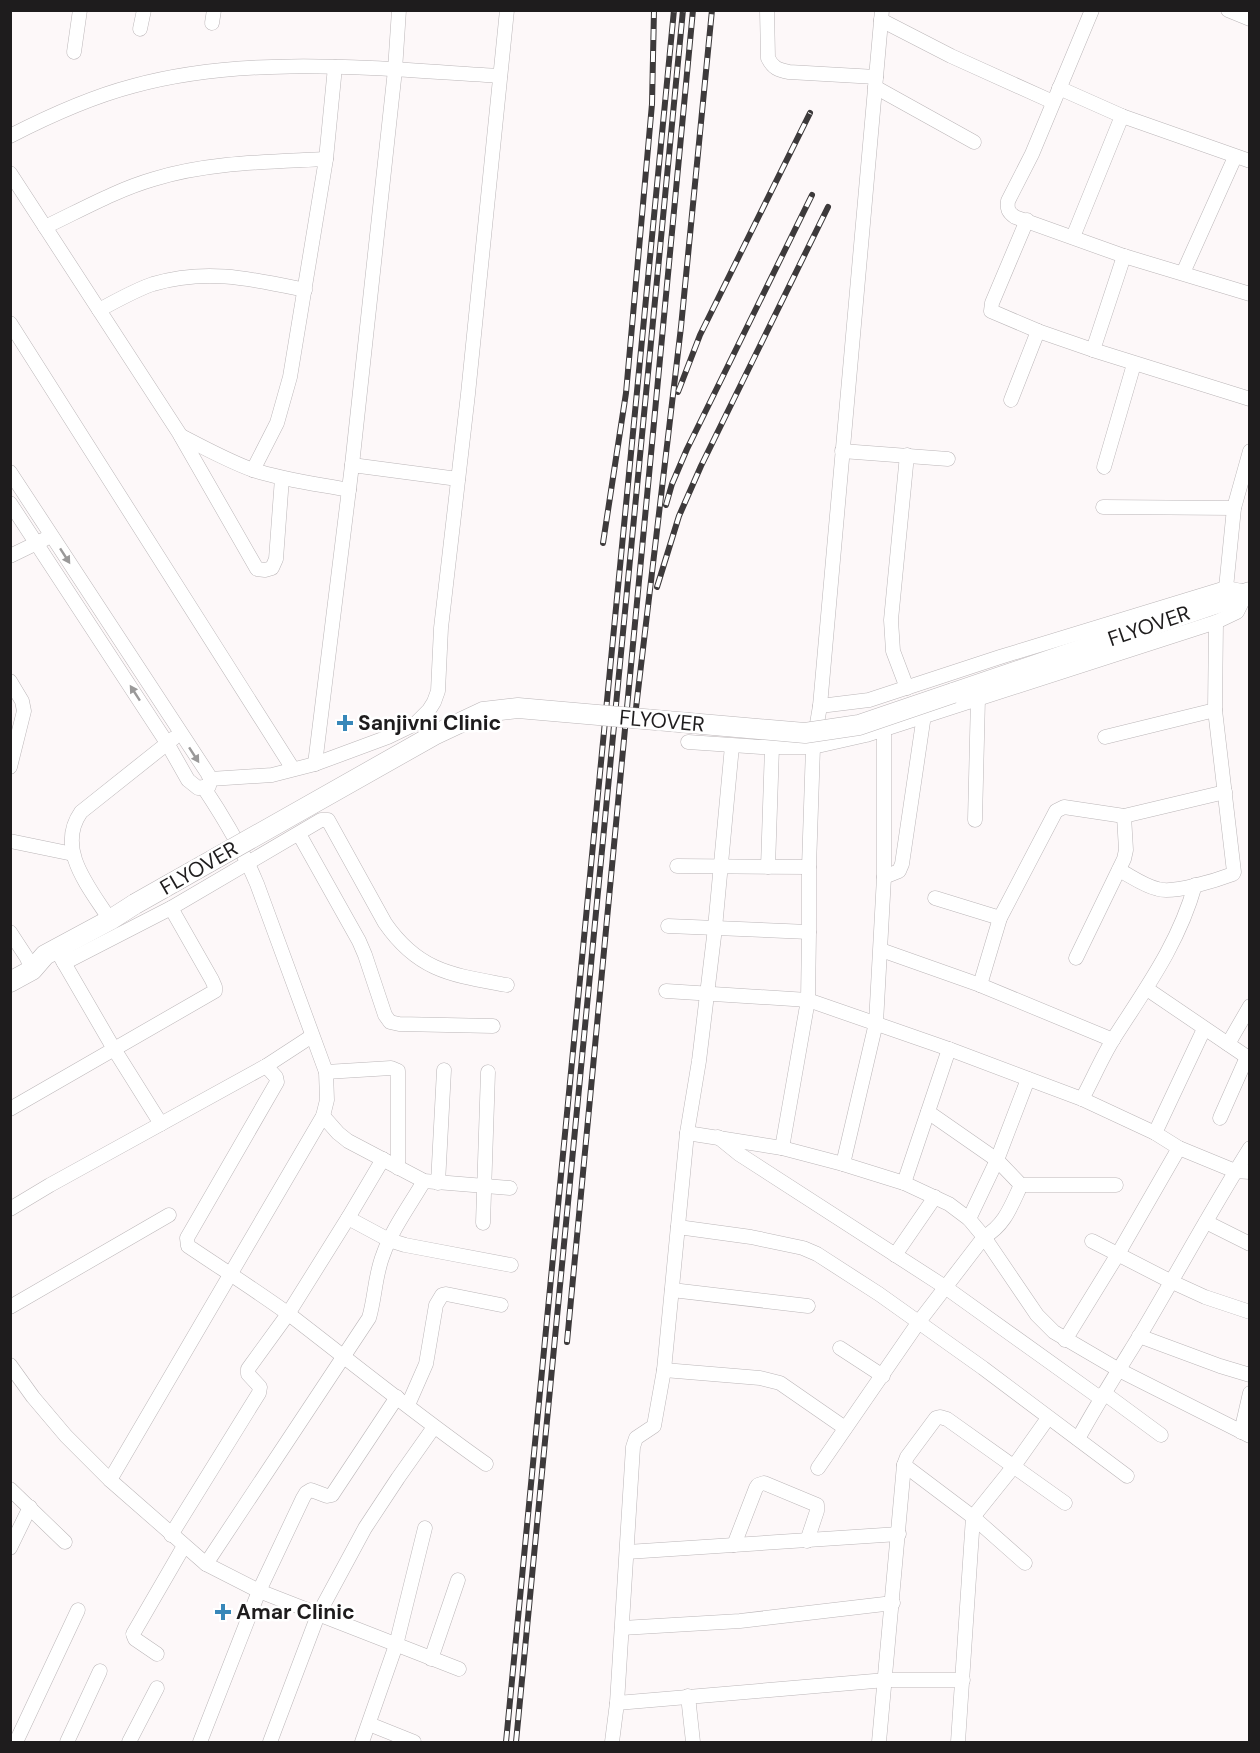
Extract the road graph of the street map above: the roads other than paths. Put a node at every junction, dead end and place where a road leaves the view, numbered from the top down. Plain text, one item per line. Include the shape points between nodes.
1 (144, 10) edge
2 (399, 10) edge
3 (507, 10) edge
4 (768, 10) edge
5 (1092, 10) edge
6 (1228, 10) edge
7 (79, 11) edge
8 (881, 15) edge
9 (1250, 19) edge
10 (140, 29) dead end
11 (74, 52) dead end
12 (335, 68) junction
13 (394, 70) junction
14 (500, 76) junction
15 (875, 82) junction
16 (1059, 88) junction
17 (1053, 102) junction
18 (1122, 116) junction
19 (10, 136) edge
20 (974, 142) dead end
21 (1235, 157) junction
22 (326, 159) junction
23 (1250, 161) edge
24 (10, 173) edge
25 (1026, 220) junction
26 (45, 227) junction
27 (1073, 237) junction
28 (1124, 256) junction
29 (1183, 273) junction
30 (305, 290) junction
31 (1250, 294) edge
32 (99, 310) junction
33 (10, 323) edge
34 (1038, 331) junction
35 (1094, 350) junction
36 (1134, 364) junction
37 (1250, 399) edge
38 (1011, 400) dead end
39 (181, 436) junction
40 (842, 451) junction
41 (1250, 451) edge
42 (907, 455) junction
43 (948, 459) dead end
44 (352, 465) junction
45 (1104, 467) dead end
46 (253, 470) junction
47 (10, 472) edge
48 (282, 478) junction
49 (458, 479) junction
50 (349, 490) junction
51 (10, 503) edge
52 (1103, 507) dead end
53 (1234, 508) junction
54 (52, 535) junction
55 (38, 543) junction
56 (10, 556) edge
57 (1239, 592) edge
58 (1216, 622) junction
59 (10, 681) edge
60 (907, 688) junction
61 (15, 693) edge
62 (978, 698) junction
63 (820, 706) junction
64 (1215, 710) junction
65 (924, 716) junction
66 (884, 729) junction
67 (181, 733) junction
68 (1105, 737) dead end
69 (688, 742) dead end
70 (167, 743) junction
71 (732, 746) junction
72 (772, 747) junction
73 (813, 747) junction
74 (315, 764) junction
75 (10, 767) edge
76 (293, 769) junction
77 (207, 783) junction
78 (1225, 792) junction
79 (1124, 816) junction
80 (975, 820) dead end
81 (299, 834) junction
82 (10, 841) edge
83 (73, 854) junction
84 (248, 863) junction
85 (677, 866) dead end
86 (721, 866) junction
87 (768, 867) junction
88 (809, 867) junction
89 (1119, 870) junction
90 (884, 877) junction
91 (1195, 885) junction
92 (936, 898) dead end
93 (171, 908) junction
94 (1000, 918) junction
95 (110, 920) junction
96 (668, 926) dead end
97 (715, 928) junction
98 (10, 932) edge
99 (809, 932) junction
100 (881, 950) junction
101 (1076, 958) dead end
102 (39, 960) edge
103 (10, 982) edge
104 (507, 985) dead end
105 (980, 985) junction
106 (1147, 989) junction
107 (666, 991) dead end
108 (708, 993) junction
109 (808, 1000) junction
110 (1250, 1006) edge
111 (876, 1023) junction
112 (493, 1026) dead end
113 (1203, 1029) junction
114 (312, 1036) junction
115 (1113, 1040) junction
116 (1228, 1044) junction
117 (114, 1049) junction
118 (949, 1049) junction
119 (1248, 1058) edge
120 (266, 1066) junction
121 (444, 1070) dead end
122 (326, 1072) junction
123 (488, 1072) dead end
124 (1028, 1079) junction
125 (1082, 1099) junction
126 (10, 1108) edge
127 (928, 1112) junction
128 (323, 1116) junction
129 (1220, 1118) dead end
130 (161, 1124) junction
131 (687, 1132) junction
132 (1155, 1133) junction
133 (718, 1137) junction
134 (782, 1148) junction
135 (1179, 1148) junction
136 (1250, 1148) edge
137 (383, 1159) junction
138 (997, 1160) junction
139 (843, 1164) junction
140 (398, 1168) junction
141 (1235, 1171) junction
142 (1250, 1172) edge
143 (431, 1182) junction
144 (904, 1183) junction
145 (1021, 1185) junction
146 (1116, 1185) dead end
147 (484, 1186) junction
148 (510, 1188) dead end
149 (936, 1197) junction
150 (10, 1209) edge
151 (169, 1215) dead end
152 (348, 1218) junction
153 (969, 1219) junction
154 (1206, 1222) junction
155 (483, 1223) dead end
156 (678, 1227) junction
157 (984, 1237) junction
158 (389, 1240) junction
159 (1092, 1241) dead end
160 (1250, 1244) edge
161 (1118, 1254) junction
162 (895, 1255) junction
163 (511, 1265) dead end
164 (230, 1274) junction
165 (1170, 1281) junction
166 (945, 1287) junction
167 (672, 1290) junction
168 (501, 1305) dead end
169 (808, 1306) dead end
170 (10, 1307) edge
171 (1250, 1312) edge
172 (288, 1314) junction
173 (918, 1323) junction
174 (1139, 1336) junction
175 (1065, 1340) junction
176 (840, 1348) dead end
177 (344, 1357) junction
178 (10, 1365) edge
179 (664, 1370) junction
180 (1119, 1370) junction
181 (1250, 1375) edge
182 (883, 1376) junction
183 (1250, 1393) edge
184 (1102, 1396) junction
185 (403, 1401) junction
186 (1048, 1418) junction
187 (434, 1427) junction
188 (845, 1428) junction
189 (1245, 1434) edge
190 (1161, 1436) dead end
191 (1078, 1439) junction
192 (486, 1464) dead end
193 (904, 1465) junction
194 (1014, 1466) junction
195 (818, 1468) dead end
196 (1127, 1476) dead end
197 (110, 1480) junction
198 (10, 1489) edge
199 (1065, 1503) dead end
200 (30, 1507) junction
201 (973, 1517) junction
202 (426, 1528) dead end
203 (171, 1534) junction
204 (899, 1534) junction
205 (807, 1541) junction
206 (65, 1542) dead end
207 (734, 1545) junction
208 (184, 1546) junction
209 (10, 1548) edge
210 (627, 1552) junction
211 (1025, 1563) dead end
212 (206, 1564) junction
213 (458, 1580) dead end
214 (259, 1592) junction
215 (893, 1603) junction
216 (78, 1610) dead end
217 (318, 1615) junction
218 (622, 1628) junction
219 (396, 1645) junction
220 (157, 1654) dead end
221 (431, 1659) junction
222 (459, 1669) dead end
223 (100, 1671) dead end
224 (886, 1680) junction
225 (963, 1680) junction
226 (157, 1688) dead end
227 (688, 1696) junction
228 (617, 1703) junction
229 (369, 1724) junction
230 (16, 1743) edge
231 (68, 1743) edge
232 (129, 1743) edge
233 (200, 1743) edge
234 (270, 1743) edge
235 (362, 1743) edge
236 (414, 1743) edge
237 (612, 1743) edge
238 (693, 1743) edge
239 (879, 1743) edge
240 (958, 1743) edge

1 - 10 street
2 - 13 street
3 - 14 street
4 - 15 street via 768,58 777,69
5 - 16 street
6 - 9 street
7 - 11 street
8 - 15 street
8 - 17 street via 951,56
12 - 13 street
12 - 19 street via 238,68 133,86
12 - 22 street
13 - 14 street
13 - 44 street
14 - 49 street
15 - 20 street
15 - 40 street
16 - 17 street
16 - 18 street
17 - 25 street via 1008,201 1010,213
18 - 21 street
18 - 27 street
21 - 23 street
21 - 29 street
22 - 26 street via 225,165 155,178
22 - 30 street
24 - 26 street
25 - 27 street
25 - 34 street via 991,311
26 - 32 street
27 - 28 street
28 - 29 street
28 - 35 street
29 - 31 street
30 - 32 street via 243,277 175,278
30 - 46 street via 283,402
32 - 39 street
33 - 76 street
34 - 35 street
34 - 38 street
35 - 36 street
36 - 37 street
36 - 45 street
39 - 46 street
39 - 48 street via 257,569 272,568 276,559
40 - 42 street
40 - 63 street
41 - 53 street
42 - 43 street
42 - 60 street via 891,620 893,651
44 - 49 street
44 - 50 street
46 - 48 street
47 - 54 street
48 - 50 street
49 - 74 street via 435,702 415,724
50 - 74 street
51 - 55 street
52 - 53 street
53 - 57 street
54 - 55 street
54 -> 67 street
55 - 56 street
70 -> 55 street
57 - 58 street via 1237,612
57 - 60 street via 1000,657
57 - 95 highway, FLYOVER, bridge via 859,725 804,732 518,708 483,712 434,735
58 - 62 street
58 - 64 street
59 - 61 street
60 - 63 street via 869,700
61 - 75 street via 24,711
62 - 65 street
62 - 80 street
63 - 73 street
64 - 68 street
64 - 78 street
65 - 66 street
65 - 90 street via 902,864 899,871
66 - 73 street
66 - 90 street
67 - 70 street
67 -> 77 street
69 - 71 street
70 - 77 street via 188,780 198,788
70 - 83 street via 81,812 70,836
71 - 72 street
71 - 86 street
72 - 73 street
72 - 87 street
73 - 88 street
74 - 76 street
76 - 77 street
77 - 84 street
78 - 79 street
78 - 91 street via 1234,872
79 - 89 street via 1126,850
79 - 94 street via 1064,807 1056,811
81 - 84 street
81 - 104 street via 321,819 328,820 389,930 424,962 448,973
81 - 112 street via 359,941 390,1022
82 - 83 street
83 - 95 street
84 - 93 street
84 - 114 street
85 - 86 street
86 - 87 street
86 - 97 street
87 - 88 street
88 - 99 street
89 - 91 street via 1160,890
89 - 101 street
90 - 100 street
91 - 106 street via 1181,926
92 - 94 street
93 - 102 street
93 - 117 street via 215,992
94 - 105 street
95 - 102 highway, FLYOVER
96 - 97 street
97 - 99 street
97 - 108 street
98 - 102 street
99 - 109 street
100 - 105 street
100 - 111 street
102 - 103 highway, FLYOVER
102 - 117 street
105 - 115 street
106 - 113 street
106 - 115 street
107 - 108 street
108 - 109 street
108 - 131 street
109 - 111 street
109 - 134 street
110 - 116 street
111 - 118 street
111 - 139 street
113 - 116 street
113 - 132 street
114 - 120 street
114 - 122 street
115 - 125 street
116 - 119 street
117 - 126 street
117 - 130 street
118 - 124 street
118 - 127 street
119 - 129 street
120 - 130 street
120 - 164 street via 277,1082 187,1238 188,1245
121 - 143 street
122 - 128 street
122 - 140 street via 391,1068 399,1071
123 - 147 street
124 - 125 street
124 - 138 street
125 - 132 street
127 - 138 street
127 - 144 street
128 - 137 street via 348,1141
128 - 164 street
130 - 150 street
131 - 133 street
131 - 156 street
132 - 135 street
133 - 134 street
133 - 162 street
134 - 139 street
135 - 141 street
135 - 161 street
136 - 141 street
137 - 140 street
137 - 152 street
138 - 145 street
138 - 153 street
139 - 144 street
140 - 143 street
141 - 142 street
141 - 154 street
143 - 147 street
143 - 158 street
144 - 149 street
145 - 146 street
145 - 157 street via 1002,1223
147 - 148 street
147 - 155 street
149 - 153 street
149 - 162 street
151 - 170 street
152 - 158 street
152 - 172 street
153 - 157 street
154 - 160 street
154 - 165 street
156 - 167 street
156 - 173 street via 803,1248 840,1268
157 - 166 street
157 - 175 street via 1037,1316
158 - 163 street
158 - 177 street via 379,1266 369,1318
159 - 161 street
161 - 165 street
161 - 175 street
162 - 166 street
164 - 172 street
164 - 197 street
165 - 171 street
165 - 174 street
166 - 173 street
166 - 184 street
167 - 169 street
167 - 179 street
168 - 185 street via 442,1295 434,1314 426,1364
172 - 177 street
172 - 203 street via 248,1369 260,1387 259,1393
173 - 182 street
173 - 186 street
174 - 180 street
174 - 181 street
175 - 180 street
176 - 182 street
177 - 185 street
177 - 212 street
178 - 197 street via 66,1436
179 - 188 street via 780,1383
179 - 210 street via 654,1426 636,1438 633,1447
180 - 184 street
180 - 189 street
182 - 188 street
183 - 189 street
184 - 190 street
184 - 191 street
185 - 187 street
185 - 214 street via 332,1495 311,1490 306,1493
186 - 191 street
186 - 194 street
187 - 192 street
187 - 217 street via 365,1528
188 - 195 street
191 - 196 street
193 - 194 street via 940,1417
193 - 201 street
193 - 204 street
194 - 199 street
194 - 201 street
197 - 203 street
198 - 200 street
200 - 206 street
200 - 209 street
201 - 211 street
201 - 225 street
202 - 219 street
203 - 208 street
204 - 205 street
204 - 215 street
205 - 207 street
205 - 207 street via 817,1505 764,1483 756,1488
207 - 210 street
208 - 212 street
208 - 220 street via 133,1634
210 - 218 street
212 - 214 street
213 - 221 street
214 - 217 street
214 - 233 street
215 - 218 street via 740,1621
215 - 224 street
216 - 230 street
217 - 219 street
217 - 234 street
218 - 228 street
219 - 221 street
219 - 229 street
221 - 222 street
223 - 231 street
224 - 225 street
224 - 227 street
224 - 239 street
225 - 240 street
226 - 232 street
227 - 228 street
227 - 238 street
228 - 237 street
229 - 235 street
229 - 236 street

